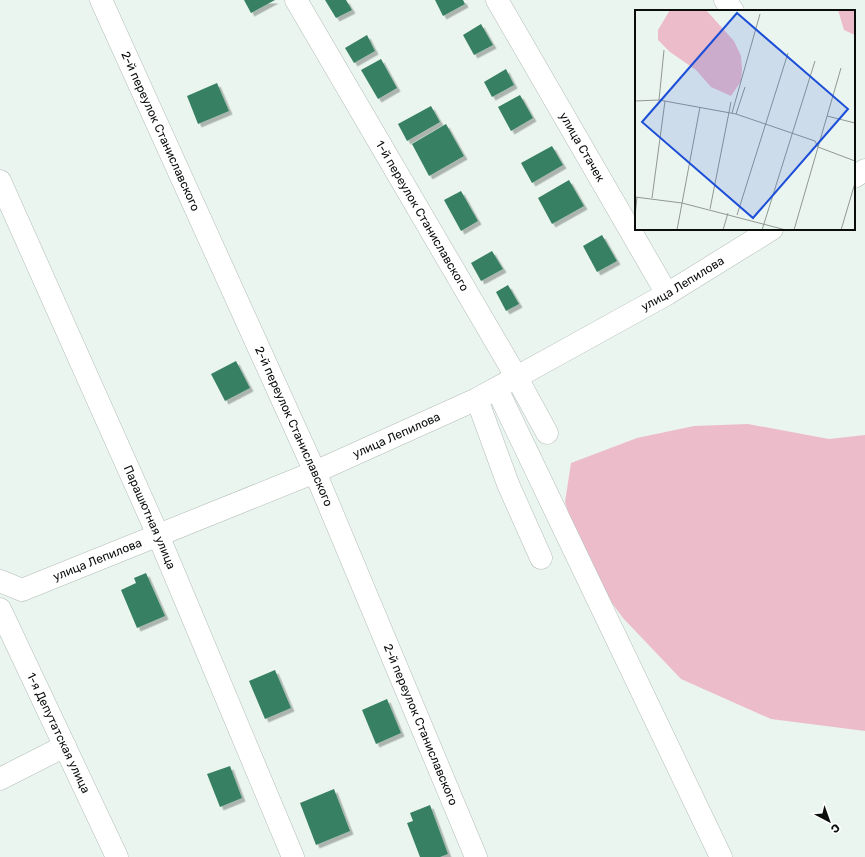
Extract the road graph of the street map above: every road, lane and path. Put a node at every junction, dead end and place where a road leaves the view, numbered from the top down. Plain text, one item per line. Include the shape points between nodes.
1 (101, 0) edge
2 (296, 0) edge
3 (497, 0) edge
4 (725, 0) edge
5 (732, 10) edge
6 (865, 170) edge
7 (855, 177) edge
8 (0, 181) edge
9 (770, 230) edge
10 (667, 294) junction
11 (517, 378) junction
12 (497, 389) junction
13 (477, 399) junction
14 (547, 433) dead end
15 (315, 472) junction
16 (158, 535) junction
17 (541, 558) dead end
18 (0, 581) edge
19 (0, 609) edge
20 (65, 746) junction
21 (0, 780) edge
22 (117, 857) edge
23 (293, 857) edge
24 (476, 857) edge
25 (721, 857) edge

1 - 15 street, 2-й переулок Станиславского
2 - 11 street, 1-й переулок Станиславского
3 - 10 street, улица Стачек
4 - 5 street
6 - 7 street
8 - 16 street, Парашютная улица
9 - 10 street, улица Лепилова
10 - 11 street, улица Лепилова
11 - 12 street, улица Лепилова
11 - 14 street, 1-й переулок Станиславского
12 - 13 street, улица Лепилова
12 - 25 street
13 - 15 street, улица Лепилова
13 - 17 street via 508,484
15 - 16 street, улица Лепилова
15 - 24 street, 2-й переулок Станиславского
16 - 18 street, улица Лепилова via 22,590
16 - 23 street, Парашютная улица
19 - 20 street, 1-я Депутатская улица
20 - 21 street
20 - 22 street, 1-я Депутатская улица

